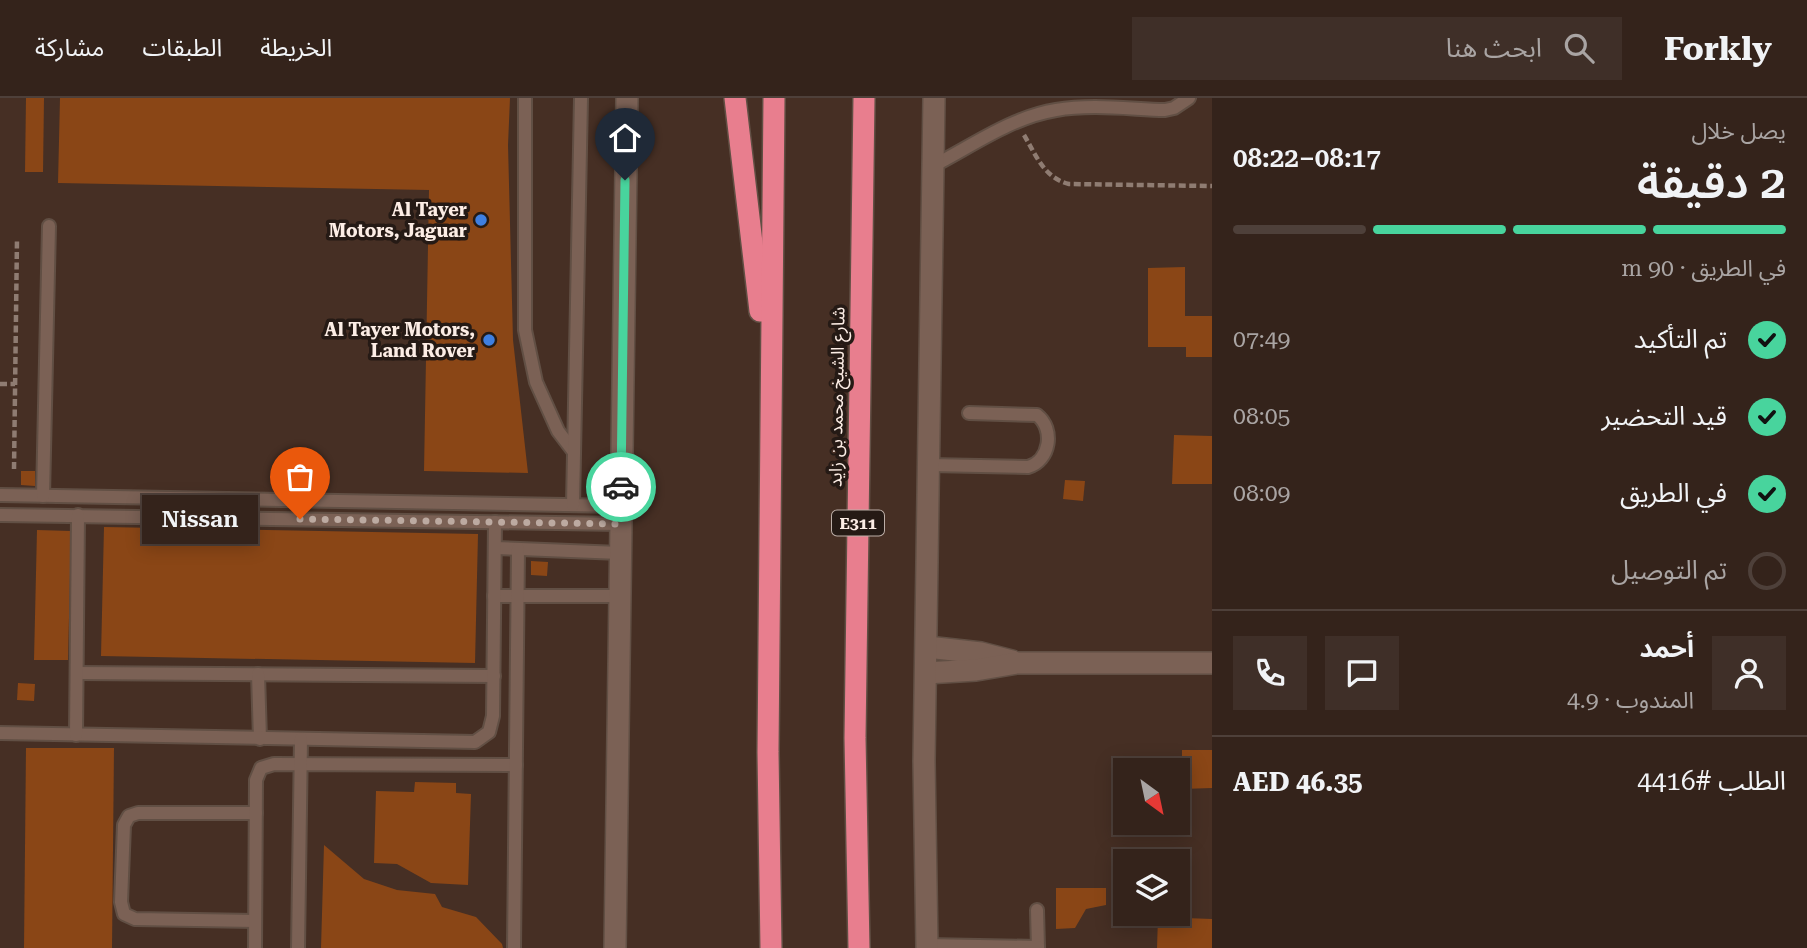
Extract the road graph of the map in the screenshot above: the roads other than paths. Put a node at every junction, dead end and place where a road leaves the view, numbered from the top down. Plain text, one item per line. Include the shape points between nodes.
1 (525, 98) edge
2 (581, 98) edge
3 (627, 98) edge
4 (735, 98) edge
5 (774, 98) edge
6 (864, 98) edge
7 (934, 98) edge
8 (1189, 98) edge
9 (1072, 103) edge
10 (933, 166) junction
11 (49, 226) dead end
12 (770, 390) junction
13 (969, 412) dead end
14 (574, 453) junction
15 (929, 465) junction
16 (0, 495) edge
17 (43, 496) junction
18 (573, 505) junction
19 (0, 515) edge
20 (78, 515) junction
21 (621, 515) junction
22 (495, 522) junction
23 (495, 548) junction
24 (518, 549) junction
25 (620, 553) junction
26 (494, 596) junction
27 (518, 596) junction
28 (620, 596) junction
29 (927, 646) junction
30 (1017, 663) junction
31 (1212, 663) edge
32 (76, 673) junction
33 (926, 673) junction
34 (258, 674) junction
35 (494, 676) junction
36 (0, 733) edge
37 (76, 735) junction
38 (260, 738) junction
39 (302, 739) junction
40 (301, 765) junction
41 (516, 765) junction
42 (256, 813) junction
43 (1037, 910) dead end
44 (255, 921) junction
45 (927, 947) edge
46 (1038, 947) edge
47 (255, 948) edge
48 (298, 948) edge
49 (514, 948) edge
50 (615, 948) edge
51 (771, 948) edge
52 (859, 948) edge

1 - 14 lane via 527,343 545,407
2 - 14 lane
3 - 21 street
4 - 12 highway
5 - 12 highway
6 - 52 highway, شارع الشيخ محمد بن زايد / E311 via 855,738
7 - 10 street
8 - 9 lane via 1164,110
9 - 10 lane via 1016,122
10 - 15 street
11 - 17 lane
12 - 51 highway
13 - 15 lane via 1037,415 1047,430 1045,456 1028,467
14 - 18 lane
15 - 29 street
16 - 17 lane
17 - 18 lane
18 - 21 lane
19 - 20 lane
20 - 22 lane
20 - 32 lane
21 - 22 lane
21 - 25 street
22 - 23 lane
23 - 24 lane
23 - 26 lane
24 - 25 lane
24 - 27 lane
25 - 28 street
26 - 27 lane
26 - 35 lane
27 - 28 lane
27 - 41 lane
28 - 50 street
29 - 30 street
29 - 33 street
30 - 31 street
30 - 33 street
32 - 34 lane
32 - 37 lane
33 - 45 street
34 - 35 lane
34 - 38 lane
35 - 39 lane via 493,724 475,741
36 - 37 lane
37 - 38 lane
38 - 39 lane
39 - 40 lane
40 - 41 lane
40 - 42 lane via 261,768 256,780
40 - 48 lane
41 - 49 lane
42 - 44 lane
42 - 44 lane via 129,816 124,824 121,902 124,914 135,919
43 - 46 lane
44 - 47 lane
45 - 46 lane

